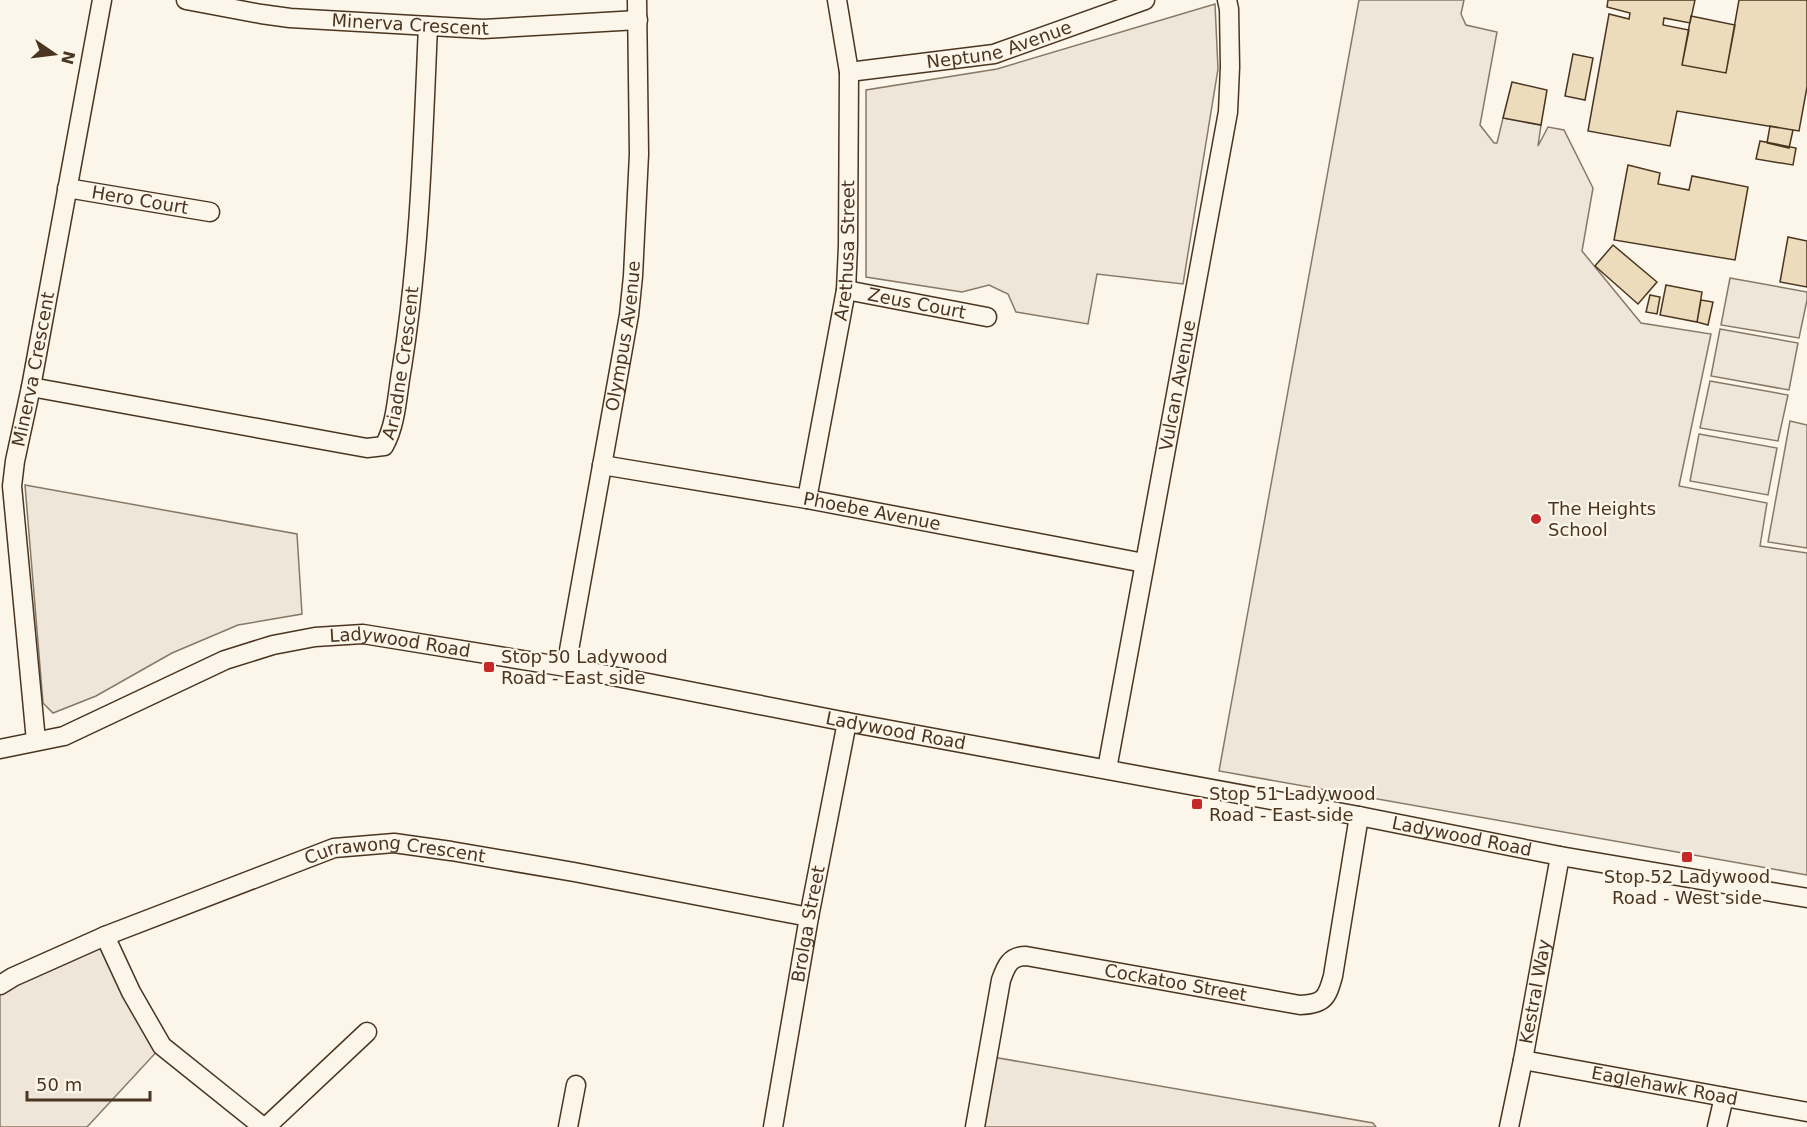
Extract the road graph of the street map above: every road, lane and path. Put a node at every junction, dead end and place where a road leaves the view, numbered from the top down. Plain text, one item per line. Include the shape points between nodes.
1 (102, 0) edge
2 (186, 0) edge
3 (637, 0) edge
4 (837, 0) edge
5 (1145, 0) edge
6 (1227, 0) edge
7 (638, 20) junction
8 (428, 26) junction
9 (849, 72) junction
10 (68, 188) junction
11 (210, 212) dead end
12 (846, 290) junction
13 (987, 316) dead end
14 (31, 387) junction
15 (602, 465) junction
16 (807, 499) junction
17 (1144, 563) junction
18 (566, 667) junction
19 (847, 722) junction
20 (36, 741) junction
21 (0, 749) edge
22 (1107, 769) junction
23 (1359, 816) junction
24 (1560, 856) junction
25 (1807, 898) edge
26 (808, 917) junction
27 (105, 936) junction
28 (0, 986) edge
29 (367, 1032) dead end
30 (1523, 1060) junction
31 (576, 1085) dead end
32 (1724, 1097) junction
33 (1807, 1112) edge
34 (265, 1127) edge
35 (568, 1127) edge
36 (773, 1127) edge
37 (975, 1127) edge
38 (1509, 1127) edge
39 (1717, 1127) edge

1 - 10 street, Minerva Crescent
2 - 8 street, Minerva Crescent via 261,14
3 - 7 street, Olympus Avenue
4 - 9 street, Arethusa Street
5 - 9 street, Neptune Avenue via 994,54
6 - 17 street, Vulcan Avenue via 1228,112
7 - 8 street, Minerva Crescent via 483,29
7 - 15 street, Olympus Avenue via 639,154 633,276
8 - 14 street, Ariadne Crescent via 416,255 391,433 384,446 367,448
9 - 12 street, Arethusa Street
10 - 11 street, Hero Court
10 - 14 street, Minerva Crescent
12 - 13 street, Zeus Court
12 - 16 street, Arethusa Street
14 - 20 street, Minerva Crescent via 12,486
15 - 16 street, Phoebe Avenue
15 - 18 street, Olympus Avenue
16 - 17 street, Phoebe Avenue
17 - 22 street, Vulcan Avenue
18 - 19 street, Ladywood Road
18 - 20 street, Ladywood Road via 363,634 315,637 225,660 64,736
19 - 22 street, Ladywood Road
19 - 26 street, Brolga Street
20 - 21 street, Ladywood Road
22 - 23 street, Ladywood Road
23 - 24 street, Ladywood Road
23 - 37 street, Cockatoo Street via 1333,976 1323,1000 1300,1005 1017,956 1007,964 1001,980
24 - 25 street, Ladywood Road
24 - 30 street, Kestral Way
26 - 27 street, Currawong Crescent via 574,872 394,843 334,848
26 - 36 street, Brolga Street
27 - 28 street, Currawong Crescent
27 - 34 street via 162,1046
29 - 34 street
30 - 32 street, Eaglehawk Road
30 - 38 street, Kestral Way
31 - 35 street
32 - 33 street, Eaglehawk Road
32 - 39 street

